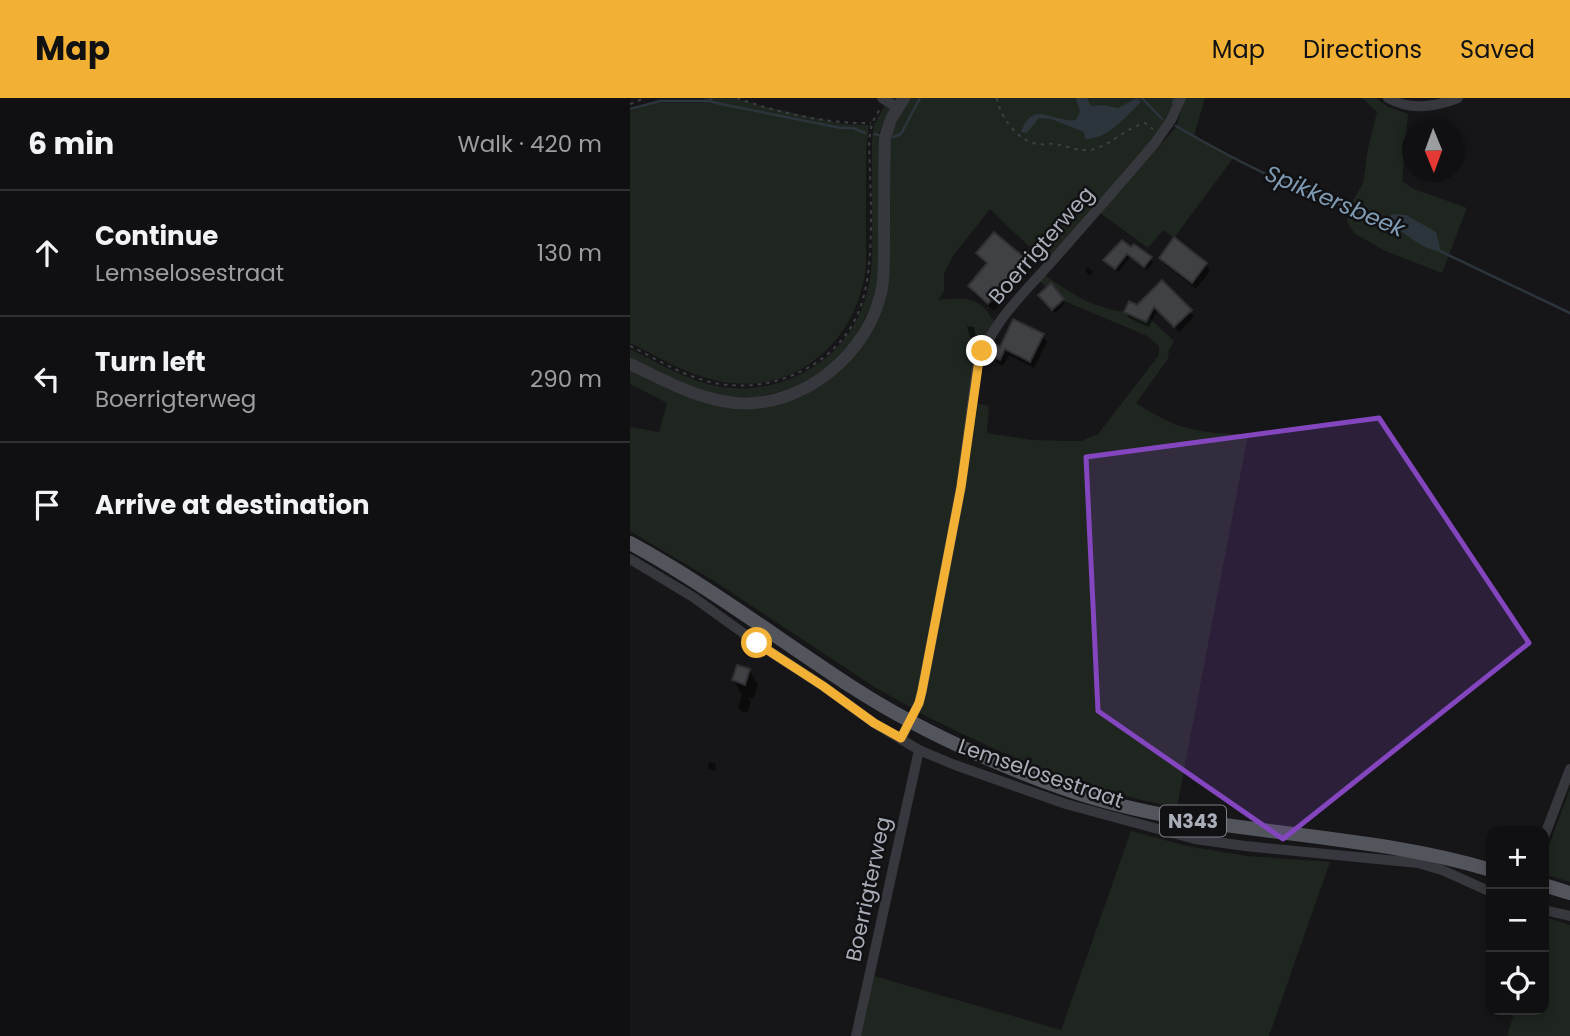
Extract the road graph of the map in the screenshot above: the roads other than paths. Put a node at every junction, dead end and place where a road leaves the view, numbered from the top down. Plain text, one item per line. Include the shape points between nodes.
1 (1181, 98) edge
2 (1388, 98) edge
3 (1458, 98) edge
4 (884, 99) edge
5 (901, 103) edge
6 (630, 364) edge
7 (630, 543) edge
8 (630, 559) edge
9 (909, 722) junction
10 (901, 738) junction
11 (919, 750) junction
12 (1570, 769) edge
13 (1548, 826) edge
14 (1486, 869) edge
15 (1549, 887) edge
16 (1486, 890) edge
17 (1570, 894) edge
18 (1549, 911) edge
19 (1570, 916) edge
20 (856, 1036) edge

1 - 9 street, Boerrigterweg via 1160,136 989,335 982,351 922,691
2 - 3 street via 1410,107
4 - 5 street
5 - 6 street via 885,138 884,267 879,297 866,331 830,372 786,396 737,403 700,396
7 - 9 main road, N343
8 - 10 street, Lemselosestraat
9 - 10 street, Boerrigterweg
9 - 14 main road, N343 via 1003,766 1107,802 1217,825 1393,846
10 - 11 street, Lemselosestraat
11 - 16 street, Lemselosestraat via 1133,824 1245,846 1418,863
11 - 20 street, Boerrigterweg
12 - 13 street
15 - 17 main road
18 - 19 street

